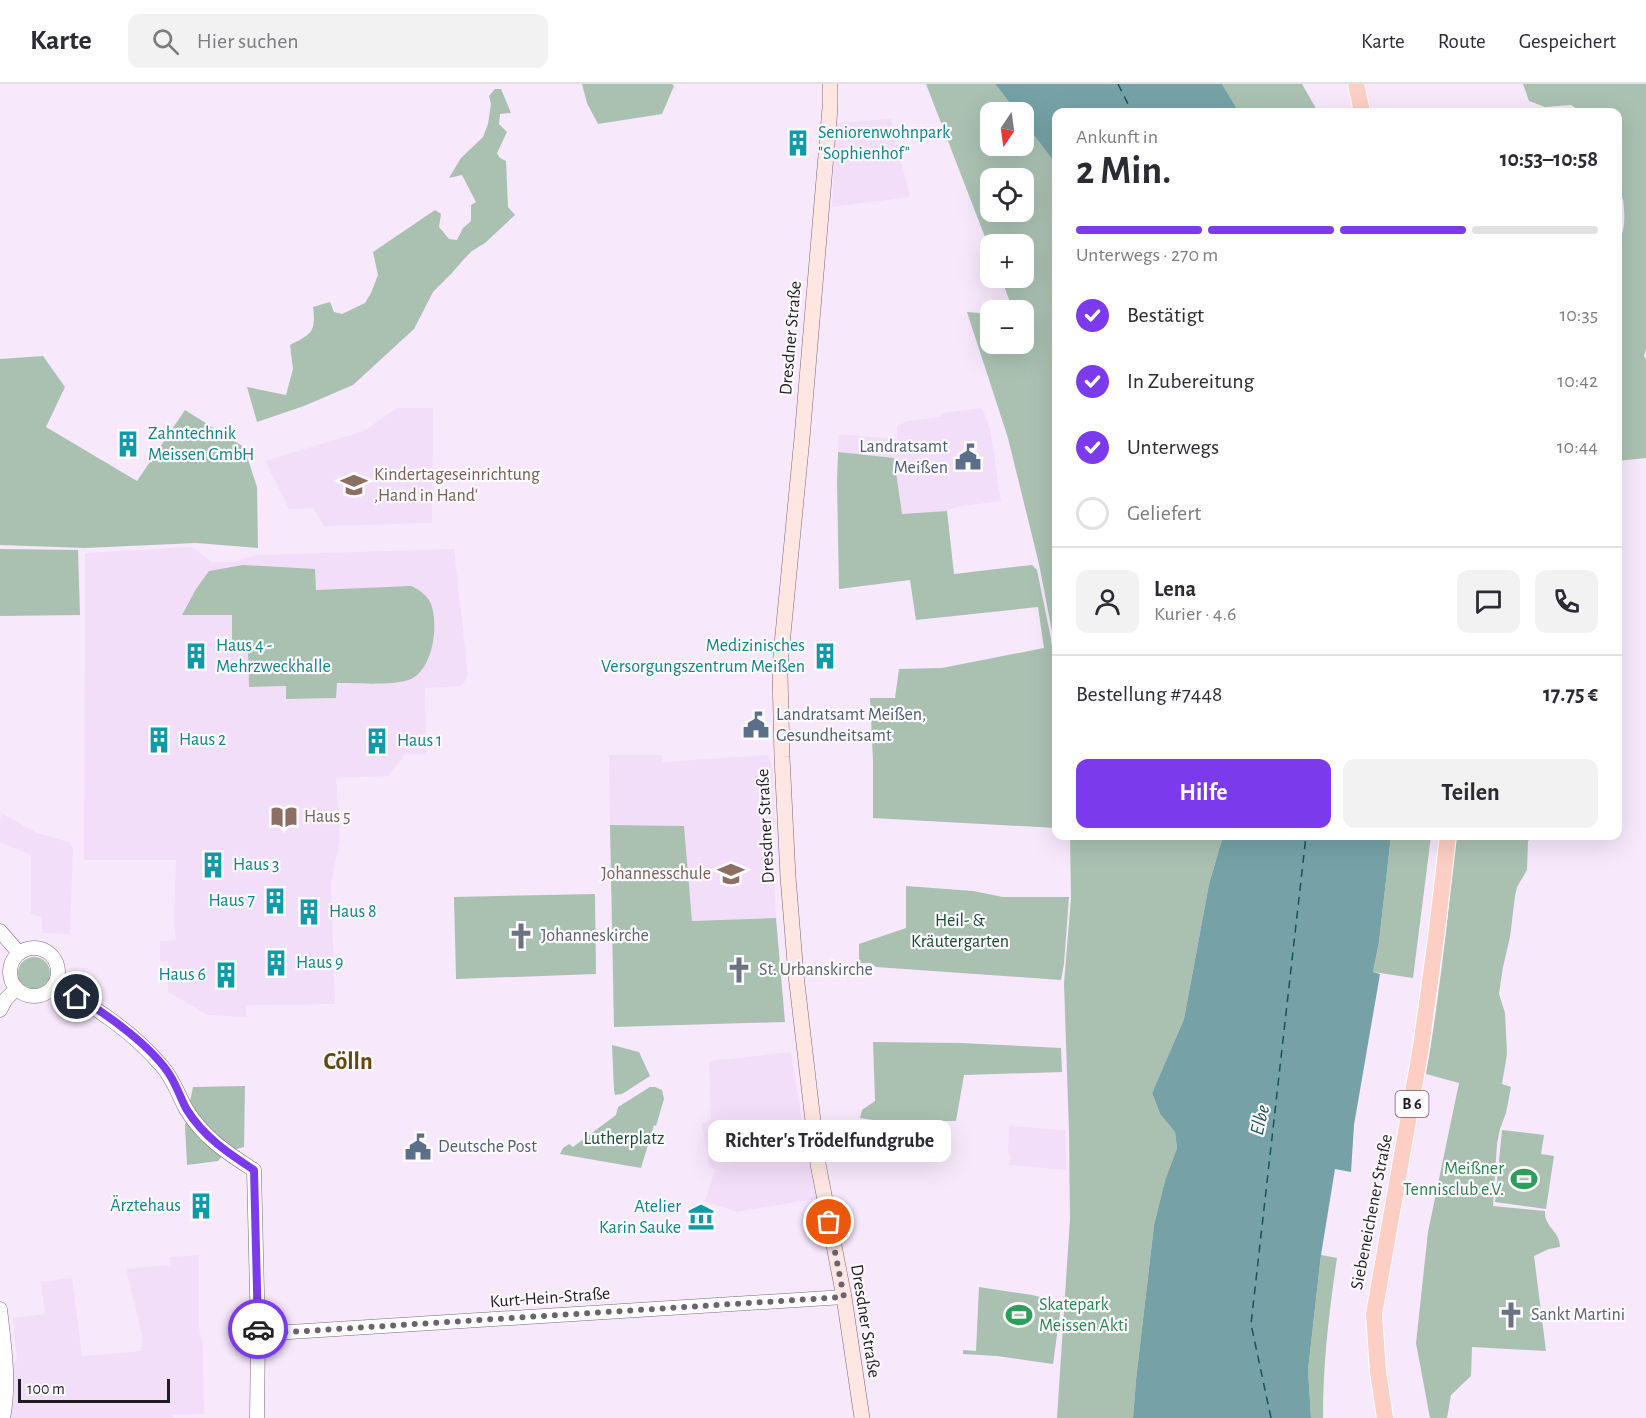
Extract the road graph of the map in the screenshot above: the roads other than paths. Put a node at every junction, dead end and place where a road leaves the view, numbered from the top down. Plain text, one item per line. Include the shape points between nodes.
1 (830, 84) edge
2 (1356, 84) edge
3 (1361, 108) edge
4 (1448, 840) edge
5 (0, 931) edge
6 (19, 954) junction
7 (55, 984) junction
8 (16, 989) junction
9 (0, 1010) edge
10 (844, 1297) junction
11 (0, 1309) edge
12 (258, 1334) junction
13 (3, 1418) edge
14 (257, 1418) edge
15 (862, 1418) edge
16 (1385, 1418) edge

1 - 10 main road, Dresdner Straße via 780,674 796,975 818,1164
2 - 3 main road
4 - 16 main road, Siebeneichener Straße / B 6 via 1421,1047 1374,1314
5 - 6 street
6 - 7 street via 36,949 53,958 57,966
6 - 8 street via 10,970
7 - 8 street via 46,993 34,996
7 - 12 street via 100,1011 142,1044 171,1076 188,1111 205,1134 254,1170
8 - 9 street
10 - 12 street, Kurt-Hein-Straße
10 - 15 main road, Dresdner Straße
11 - 13 street via 7,1392
12 - 14 street

